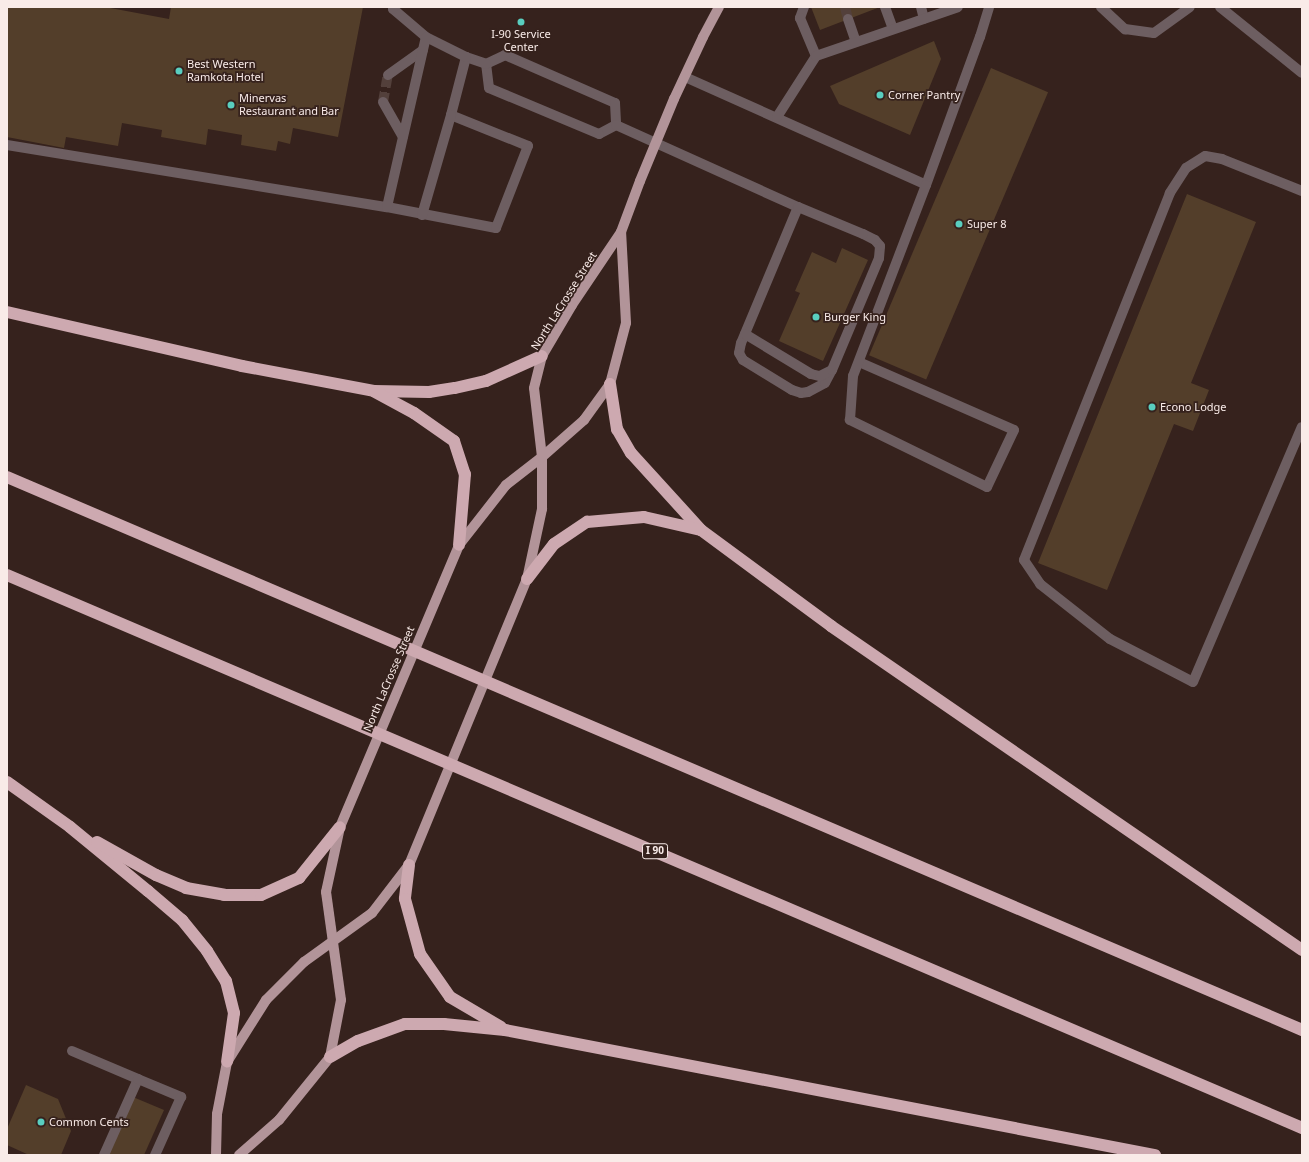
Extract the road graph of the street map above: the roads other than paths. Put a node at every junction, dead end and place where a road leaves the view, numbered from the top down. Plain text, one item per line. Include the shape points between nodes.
1 (393, 7) edge
2 (719, 7) edge
3 (804, 7) edge
4 (886, 7) edge
5 (921, 7) edge
6 (958, 7) edge
7 (990, 7) edge
8 (1101, 7) edge
9 (1190, 7) edge
10 (1220, 7) edge
11 (848, 19) tunnel mouth
12 (924, 19) junction
13 (893, 30) junction
14 (426, 37) junction
15 (856, 42) junction
16 (422, 50) junction
17 (816, 56) junction
18 (466, 57) junction
19 (486, 64) junction
20 (1302, 73) edge
21 (388, 75) tunnel mouth
22 (684, 77) junction
23 (382, 102) tunnel mouth
24 (451, 115) junction
25 (776, 117) junction
26 (616, 125) junction
27 (403, 137) junction
28 (656, 144) junction
29 (7, 145) edge
30 (926, 185) junction
31 (1302, 191) edge
32 (387, 207) junction
33 (798, 207) junction
34 (422, 215) junction
35 (621, 232) junction
36 (7, 312) edge
37 (745, 334) junction
38 (542, 356) junction
39 (859, 362) junction
40 (832, 370) junction
41 (610, 384) junction
42 (374, 392) junction
43 (1302, 427) edge
44 (542, 457) junction
45 (7, 477) edge
46 (701, 530) junction
47 (459, 546) junction
48 (7, 574) edge
49 (527, 579) junction
50 (7, 782) edge
51 (70, 827) junction
52 (340, 827) junction
53 (409, 866) junction
54 (334, 942) junction
55 (1302, 950) edge
56 (505, 1030) junction
57 (1302, 1030) edge
58 (72, 1051) dead end
59 (330, 1057) junction
60 (227, 1062) junction
61 (138, 1079) junction
62 (1302, 1128) edge
63 (104, 1155) edge
64 (155, 1155) edge
65 (216, 1155) edge
66 (239, 1155) edge
67 (1155, 1155) edge

1 - 14 street
2 - 22 main road, North LaCrosse Street
3 - 17 street via 800,18
4 - 13 street
5 - 12 street
6 - 12 street
7 - 30 street
8 - 9 street via 1125,29 1154,33
10 - 20 street
11 - 15 street
12 - 13 street
13 - 15 street
14 - 16 street
14 - 18 street
15 - 17 street
16 - 21 street
16 - 27 street
17 - 25 street
18 - 19 street
18 - 24 street
19 - 26 street via 489,88 599,134
19 - 26 street via 505,55 615,103
22 - 25 street
22 - 28 main road, North LaCrosse Street
23 - 27 street
24 - 34 street
24 - 34 street via 528,146 496,228
25 - 30 street
26 - 28 street
27 - 32 street
28 - 33 street
28 - 35 main road, North LaCrosse Street
29 - 32 street
30 - 39 street
31 - 43 street via 1222,159 1205,156 1186,168 1170,193 1024,560 1040,584 1110,639 1193,682
32 - 34 street
33 - 37 street
33 - 40 street via 863,234 875,240 880,246 879,258
35 - 38 main road, North LaCrosse Street via 572,305
35 - 41 main road, North LaCrosse Street via 626,323
36 - 42 highway via 242,366
37 - 40 street via 811,374 820,376
37 - 40 street via 739,353 743,360 792,390 801,393 817,388 825,383
38 - 42 highway via 486,381 455,388 429,392
38 - 44 main road, North LaCrosse Street via 534,388
39 - 39 street via 853,376 850,420 987,487 1014,430
41 - 44 main road, North LaCrosse Street via 584,420
41 - 46 highway via 617,428 631,453
42 - 47 highway via 414,413 454,441 465,474
44 - 47 main road, North LaCrosse Street via 506,485
44 - 49 main road, North LaCrosse Street via 542,509
45 - 57 highway
46 - 49 highway via 644,517 588,522 554,544
46 - 55 highway via 838,630
47 - 52 main road, North LaCrosse Street
48 - 62 highway, I 90
49 - 53 main road, North LaCrosse Street
50 - 51 highway
51 - 52 highway via 156,875 186,888 224,895 261,895 300,878
51 - 60 highway via 182,920 207,951 226,981 234,1013
52 - 54 main road, North LaCrosse Street via 326,892
53 - 54 main road, North LaCrosse Street via 372,913
53 - 56 highway via 405,899 420,954 450,997
54 - 59 main road, North LaCrosse Street via 340,1000
54 - 60 main road, North LaCrosse Street via 304,962 266,1000
56 - 59 highway via 444,1024 405,1024 358,1041
56 - 67 highway
58 - 61 street
59 - 66 main road, North LaCrosse Street via 279,1120
60 - 65 main road, North LaCrosse Street via 217,1114
61 - 63 street
61 - 64 street via 181,1096

